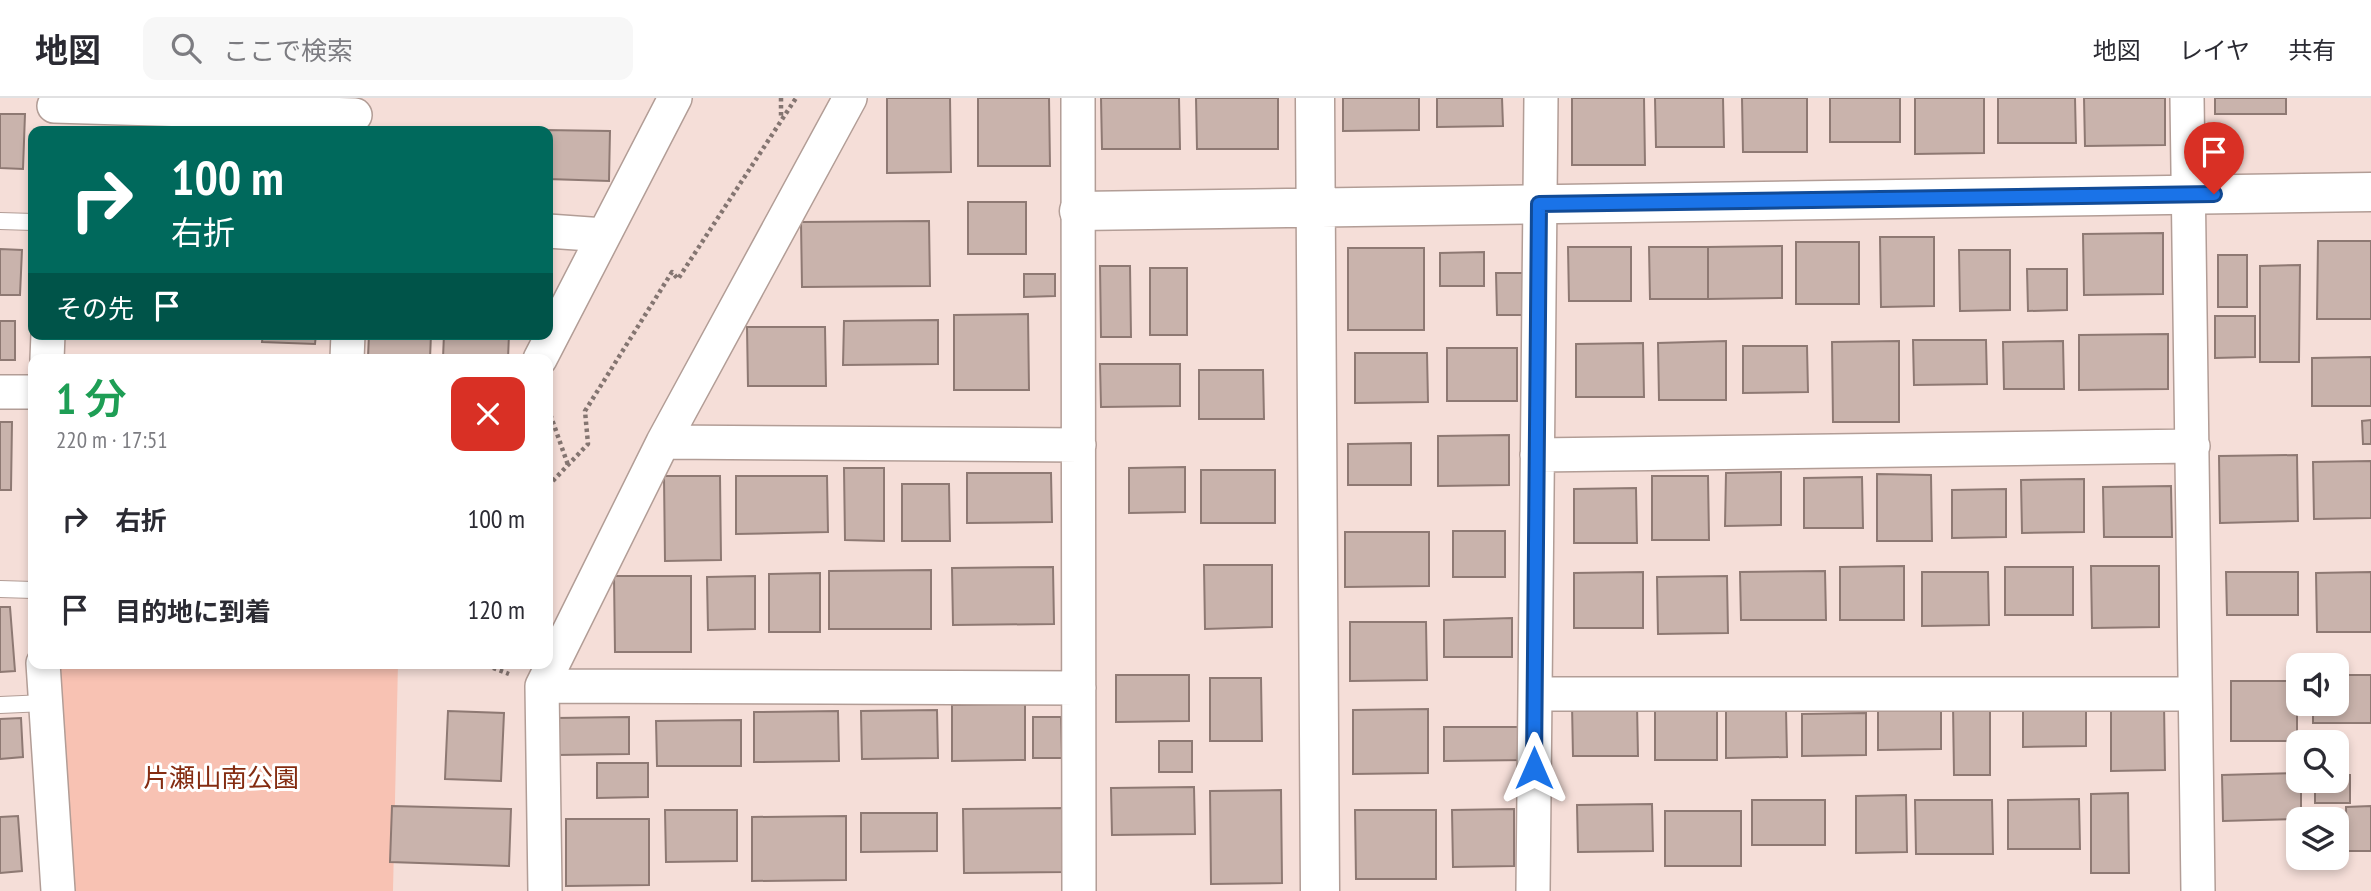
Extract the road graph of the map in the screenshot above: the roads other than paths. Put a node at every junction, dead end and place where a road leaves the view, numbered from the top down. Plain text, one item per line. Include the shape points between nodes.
1 (675, 98) edge
2 (850, 98) edge
3 (1078, 98) edge
4 (1315, 98) edge
5 (1541, 98) edge
6 (2187, 98) edge
7 (54, 112) edge
8 (355, 115) edge
9 (2371, 192) edge
10 (2187, 195) junction
11 (1539, 204) junction
12 (1315, 208) junction
13 (1079, 211) junction
14 (0, 221) edge
15 (28, 222) edge
16 (553, 230) edge
17 (604, 235) junction
18 (553, 334) edge
19 (28, 391) edge
20 (0, 392) edge
21 (663, 442) junction
22 (1079, 445) junction
23 (2193, 446) junction
24 (1537, 456) junction
25 (0, 589) edge
26 (28, 590) edge
27 (553, 664) edge
28 (43, 669) edge
29 (550, 669) edge
30 (542, 686) junction
31 (1079, 688) junction
32 (1535, 694) junction
33 (2195, 694) junction
34 (45, 703) junction
35 (0, 705) edge
36 (58, 891) edge
37 (545, 891) edge
38 (1079, 891) edge
39 (1320, 891) edge
40 (1533, 891) edge
41 (2198, 891) edge

1 - 17 street
2 - 21 street
3 - 13 street
4 - 12 street
5 - 11 street
6 - 10 street
7 - 8 street
9 - 10 street
10 - 11 street
10 - 23 street
11 - 12 street
11 - 24 street
12 - 13 street
12 - 39 street
13 - 22 street
14 - 15 lane
16 - 17 street
17 - 18 street
19 - 20 street
21 - 22 street
21 - 27 street
22 - 31 street
23 - 24 street
23 - 33 street
24 - 32 street
25 - 26 lane
28 - 34 street
29 - 30 street
30 - 31 street
30 - 37 street
31 - 38 street
32 - 33 street
32 - 40 street
33 - 41 street
34 - 35 lane
34 - 36 street

